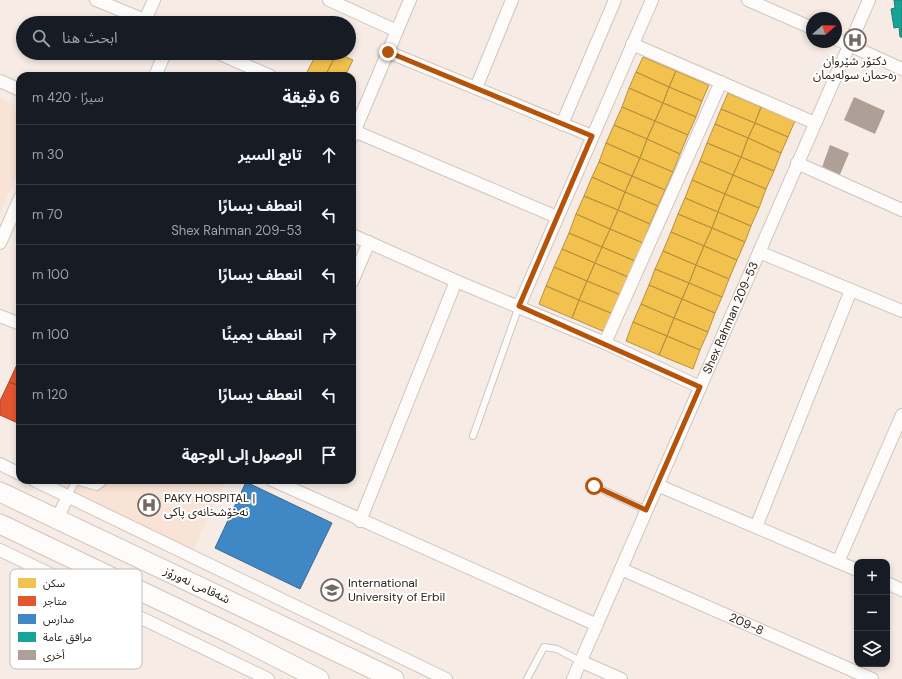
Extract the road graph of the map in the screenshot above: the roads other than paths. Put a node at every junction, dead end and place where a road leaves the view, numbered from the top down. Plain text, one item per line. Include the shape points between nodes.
1 (96, 0) edge
2 (154, 0) edge
3 (329, 0) edge
4 (410, 0) edge
5 (512, 0) edge
6 (615, 0) edge
7 (652, 0) edge
8 (750, 0) edge
9 (869, 0) edge
10 (135, 16) edge
11 (150, 16) edge
12 (806, 25) edge
13 (397, 30) junction
14 (842, 42) edge
15 (632, 44) junction
16 (849, 45) junction
17 (388, 52) junction
18 (162, 60) edge
19 (234, 60) edge
20 (902, 69) edge
21 (157, 72) edge
22 (261, 72) edge
23 (0, 82) edge
24 (721, 82) junction
25 (16, 88) edge
26 (476, 88) junction
27 (356, 114) edge
28 (815, 123) junction
29 (562, 124) junction
30 (356, 135) edge
31 (592, 136) junction
32 (797, 163) junction
33 (16, 207) edge
34 (902, 210) edge
35 (557, 217) junction
36 (356, 237) edge
37 (369, 242) junction
38 (0, 243) edge
39 (758, 252) junction
40 (356, 273) edge
41 (456, 281) junction
42 (851, 290) junction
43 (519, 306) junction
44 (902, 311) edge
45 (0, 316) edge
46 (16, 322) edge
47 (605, 343) junction
48 (700, 387) junction
49 (902, 415) edge
50 (473, 436) dead end
51 (0, 464) edge
52 (16, 472) edge
53 (54, 484) edge
54 (74, 484) edge
55 (90, 484) edge
56 (100, 484) edge
57 (281, 484) edge
58 (657, 485) junction
59 (594, 486) dead end
60 (0, 492) edge
61 (68, 496) junction
62 (646, 510) junction
63 (57, 519) junction
64 (360, 521) junction
65 (0, 524) edge
66 (756, 526) junction
67 (0, 550) edge
68 (838, 562) junction
69 (39, 569) edge
70 (94, 569) edge
71 (621, 569) junction
72 (854, 569) edge
73 (890, 584) edge
74 (902, 590) edge
75 (142, 592) edge
76 (223, 598) junction
77 (250, 610) junction
78 (142, 618) edge
79 (212, 625) junction
80 (597, 625) junction
81 (233, 635) junction
82 (580, 661) junction
83 (296, 673) edge
84 (268, 679) edge
85 (319, 679) edge
86 (394, 679) edge
87 (446, 679) edge
88 (527, 679) edge
89 (573, 679) edge
90 (621, 679) edge
91 (872, 679) edge

1 - 10 street
2 - 11 street
3 - 13 street
4 - 13 street
5 - 26 street
6 - 29 street
7 - 15 street
8 - 12 street
9 - 16 street, Shex Rahman 209-53
13 - 17 street
14 - 16 street
15 - 24 street
15 - 31 street
16 - 20 street
16 - 28 street, Shex Rahman 209-53
17 - 26 street
17 - 27 street
18 - 21 street
19 - 22 street
23 - 25 street
24 - 28 street
24 - 47 street
26 - 29 street
28 - 32 street, Shex Rahman 209-53
29 - 31 street
30 - 35 street
31 - 35 street
32 - 34 street
32 - 39 street, Shex Rahman 209-53
33 - 38 street
35 - 43 street
36 - 37 street
37 - 40 street
37 - 41 street
39 - 42 street
39 - 48 street, Shex Rahman 209-53
41 - 43 street
41 - 64 street
42 - 44 street
42 - 66 street
43 - 47 street
43 - 50 lane
45 - 46 street
47 - 48 street
48 - 58 street, Shex Rahman 209-53
49 - 68 street
51 - 52 street
53 - 61 street
54 - 61 lane
55 - 56 lane
57 - 64 street
58 - 62 street, Shex Rahman 209-53
58 - 66 street
59 - 62 lane
60 - 63 main road, شەقامی نەورۆز
61 - 63 street
61 - 87 street
62 - 71 street, Shex Rahman 209-53
63 - 76 main road, شەقامی نەورۆز
64 - 80 street
65 - 70 main road
66 - 68 street
67 - 69 street
68 - 72 street
71 - 80 street, Shex Rahman 209-53
71 - 91 street, 209-8
73 - 74 street
75 - 79 main road
76 - 77 main road, شەقامی نەورۆز
76 - 79 main road via 222,614
77 - 81 main road via 240,618
77 - 86 main road, شەقامی نەورۆز
78 - 84 street
79 - 81 main road
80 - 82 street, Shex Rahman 209-53
81 - 83 main road
82 - 88 lane via 557,649 544,647
82 - 89 street, Shex Rahman 209-53
82 - 90 street
83 - 85 main road

